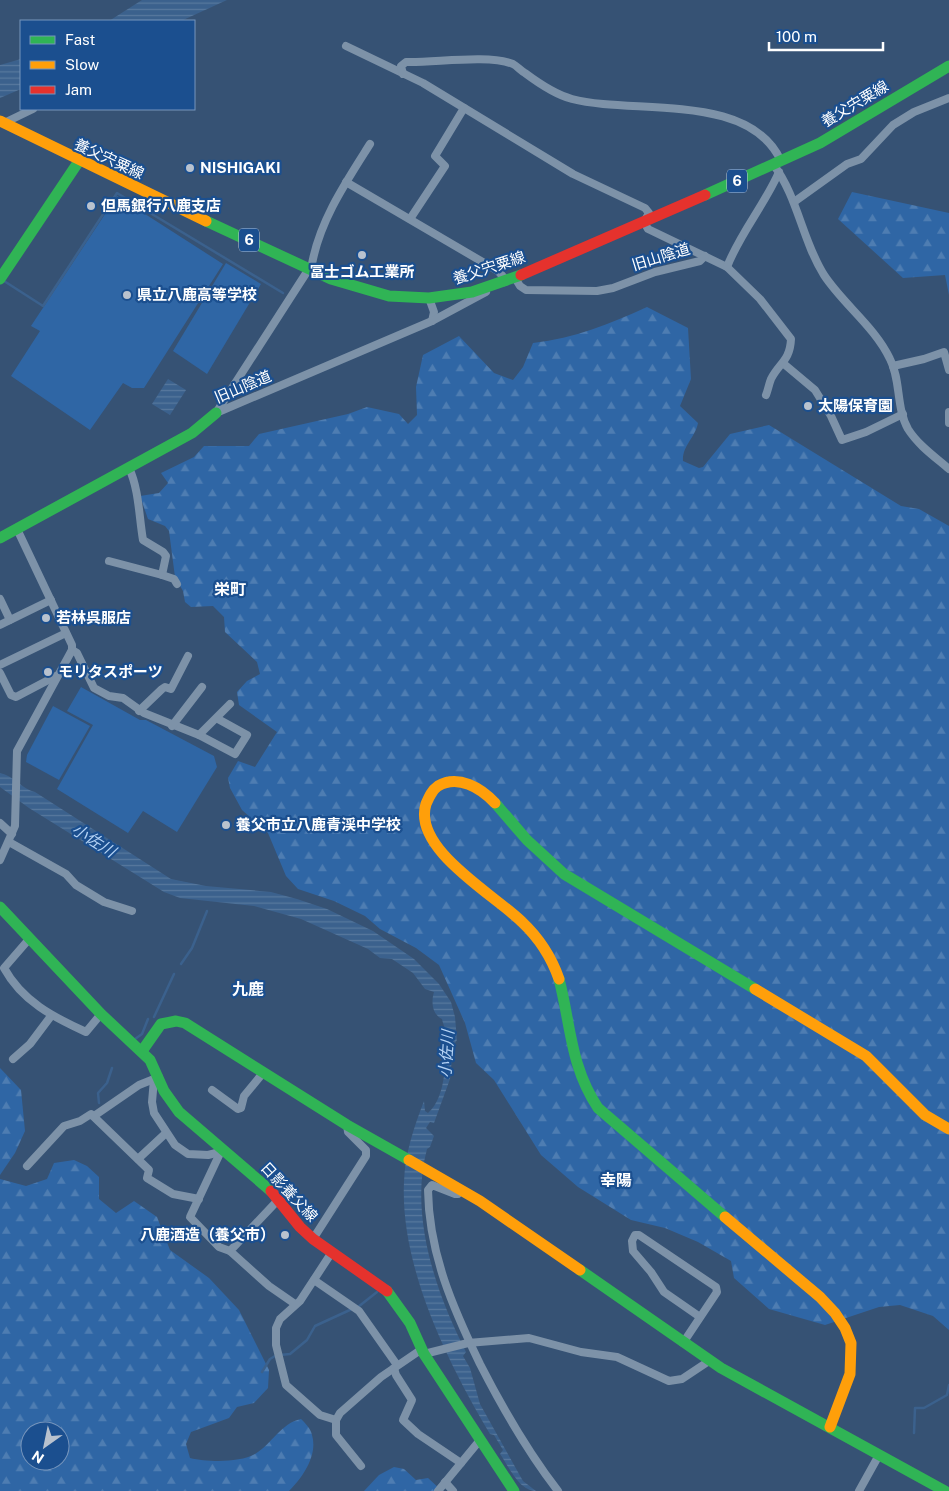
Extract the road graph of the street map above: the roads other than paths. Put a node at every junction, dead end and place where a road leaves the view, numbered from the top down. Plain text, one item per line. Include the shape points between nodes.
1 (346, 46) dead end
2 (949, 66) edge
3 (402, 74) junction
4 (949, 98) edge
5 (464, 108) junction
6 (31, 110) edge
7 (2, 122) edge
8 (370, 144) dead end
9 (79, 162) junction
10 (778, 166) junction
11 (346, 182) junction
12 (794, 202) junction
13 (410, 219) junction
14 (644, 222) junction
15 (705, 256) junction
16 (727, 267) junction
17 (309, 268) junction
18 (0, 279) edge
19 (511, 279) junction
20 (429, 298) junction
21 (432, 321) junction
22 (784, 364) junction
23 (893, 366) junction
24 (949, 370) edge
25 (766, 395) dead end
26 (949, 412) edge
27 (216, 413) junction
28 (903, 414) junction
29 (949, 423) edge
30 (129, 468) junction
31 (949, 469) edge
32 (17, 529) junction
33 (0, 538) edge
34 (109, 561) dead end
35 (162, 575) junction
36 (178, 584) dead end
37 (0, 599) edge
38 (51, 600) junction
39 (10, 620) junction
40 (0, 625) edge
41 (66, 633) junction
42 (72, 650) junction
43 (188, 656) dead end
44 (0, 665) edge
45 (0, 673) edge
46 (57, 675) junction
47 (202, 688) dead end
48 (230, 704) dead end
49 (139, 711) junction
50 (218, 718) junction
51 (172, 726) junction
52 (199, 736) junction
53 (0, 823) edge
54 (12, 834) junction
55 (9, 842) junction
56 (0, 860) edge
57 (0, 907) edge
58 (132, 911) dead end
59 (30, 938) junction
60 (101, 1014) junction
61 (51, 1016) junction
62 (142, 1051) junction
63 (13, 1059) dead end
64 (263, 1073) junction
65 (156, 1078) junction
66 (212, 1090) dead end
67 (94, 1116) junction
68 (347, 1125) junction
69 (949, 1129) edge
70 (166, 1133) junction
71 (221, 1150) junction
72 (138, 1159) junction
73 (27, 1166) dead end
74 (461, 1190) junction
75 (199, 1199) junction
76 (279, 1199) junction
77 (313, 1239) junction
78 (230, 1251) junction
79 (332, 1252) junction
80 (314, 1280) junction
81 (295, 1304) junction
82 (700, 1318) junction
83 (469, 1343) junction
84 (683, 1343) junction
85 (423, 1351) junction
86 (709, 1361) junction
87 (396, 1366) junction
88 (336, 1420) junction
89 (830, 1427) junction
90 (480, 1440) junction
91 (879, 1455) junction
92 (461, 1463) junction
93 (360, 1466) dead end
94 (445, 1482) junction
95 (438, 1491) edge
96 (453, 1491) edge
97 (514, 1491) edge
98 (558, 1491) edge
99 (859, 1491) edge
100 (945, 1491) edge

1 - 3 street
2 - 10 street, 養父宍粟線 / 6
3 - 5 street via 423,82
3 - 10 street via 402,66 406,62 482,60 513,64 570,98 646,108 693,109 725,118 758,131
4 - 12 street via 892,125 861,159 847,164
5 - 13 street via 435,156 445,166
5 - 14 street via 573,174 645,208 649,213
6 - 7 street
7 - 9 street, 養父宍粟線 / 6
8 - 11 street
9 - 17 street, 養父宍粟線 / 6
9 - 18 street
10 - 12 street
10 - 14 street, 養父宍粟線 / 6
10 - 16 street via 772,188 735,245
11 - 13 street
11 - 17 street via 315,244
12 - 23 street via 808,244 824,274 874,336
13 - 19 street
14 - 15 street via 648,229
14 - 19 street, 養父宍粟線 / 6
15 - 16 street, 旧山陰道
15 - 19 street, 旧山陰道 via 700,261 597,291 526,290
16 - 22 street, 旧山陰道 via 760,299 791,340
17 - 20 street, 養父宍粟線 / 6 via 362,290 388,296
17 - 27 street
19 - 20 street, 養父宍粟線 / 6 via 472,292
19 - 21 street, 旧山陰道
20 - 21 street via 434,312
21 - 27 street, 旧山陰道
22 - 25 street via 772,378
22 - 28 street via 815,390 842,440
23 - 24 street via 944,352
23 - 28 street
26 - 29 street
27 - 30 street, 旧山陰道 via 192,433
28 - 31 street via 908,428
30 - 32 street, 旧山陰道
30 - 35 street via 136,485 143,540 166,556
32 - 33 street, 旧山陰道
32 - 38 street
34 - 35 street
35 - 36 street
37 - 39 street
38 - 39 street
38 - 41 street
39 - 40 street
41 - 42 street
41 - 44 street
42 - 46 street
42 - 49 street via 77,653 94,688 109,696 123,698
43 - 49 street via 171,689 162,689
45 - 46 street via 11,695 16,697
46 - 54 street via 17,751
47 - 51 street
48 - 50 street
49 - 51 street
50 - 52 street
50 - 52 street via 247,734 235,754
51 - 52 street
53 - 54 street
54 - 55 street
55 - 56 street
55 - 58 street via 66,874 76,885 104,902
57 - 59 street, 日影養父線
59 - 60 street, 日影養父線
59 - 61 street via 4,968 39,1008
60 - 61 street via 86,1032
60 - 62 street, 日影養父線
61 - 63 street via 30,1044
62 - 64 street via 162,1024 176,1021 185,1023
62 - 65 street, 日影養父線 via 150,1060
64 - 66 street via 238,1109
64 - 68 street
65 - 67 street
65 - 70 street via 153,1109
65 - 71 street, 日影養父線 via 171,1103
67 - 72 street
67 - 73 street via 90,1114 64,1126
68 - 74 street
68 - 77 street via 348,1132 366,1150 366,1156
69 - 89 street via 919,1109 866,1056 564,874 480,790 460,781 450,782 441,784 428,798 424,807 425,827 438,848 530,930 546,950 562,986 577,1068 602,1113 840,1317 849,1336 853,1364 848,1385
70 - 71 street via 188,1154 208,1155
70 - 72 street
71 - 75 street
71 - 76 street, 日影養父線
72 - 75 street via 149,1170 147,1178 173,1194
74 - 83 street via 454,1194 430,1186 428,1216 440,1272
74 - 84 street
75 - 78 street via 190,1217 219,1247
76 - 77 street, 日影養父線
76 - 78 street
77 - 79 street, 日影養父線
78 - 81 street
79 - 80 street
79 - 85 street, 日影養父線 via 388,1292 410,1323
80 - 81 street
80 - 87 street via 359,1311
81 - 88 street via 280,1318 276,1328 276,1345 284,1381 320,1415
82 - 82 street via 717,1292 716,1287 635,1235 633,1251 664,1292
82 - 84 street
83 - 85 street
83 - 86 street via 529,1338 581,1352 618,1357 668,1381 682,1379
83 - 98 street via 520,1438
84 - 86 street
85 - 87 street
85 - 90 street, 日影養父線
86 - 89 street
87 - 88 street via 340,1413
87 - 92 street via 396,1375 412,1400 403,1420
88 - 93 street via 336,1435
89 - 91 street
90 - 92 street
90 - 97 street, 日影養父線
91 - 99 street
91 - 100 street
92 - 94 street
94 - 95 street
94 - 96 street

